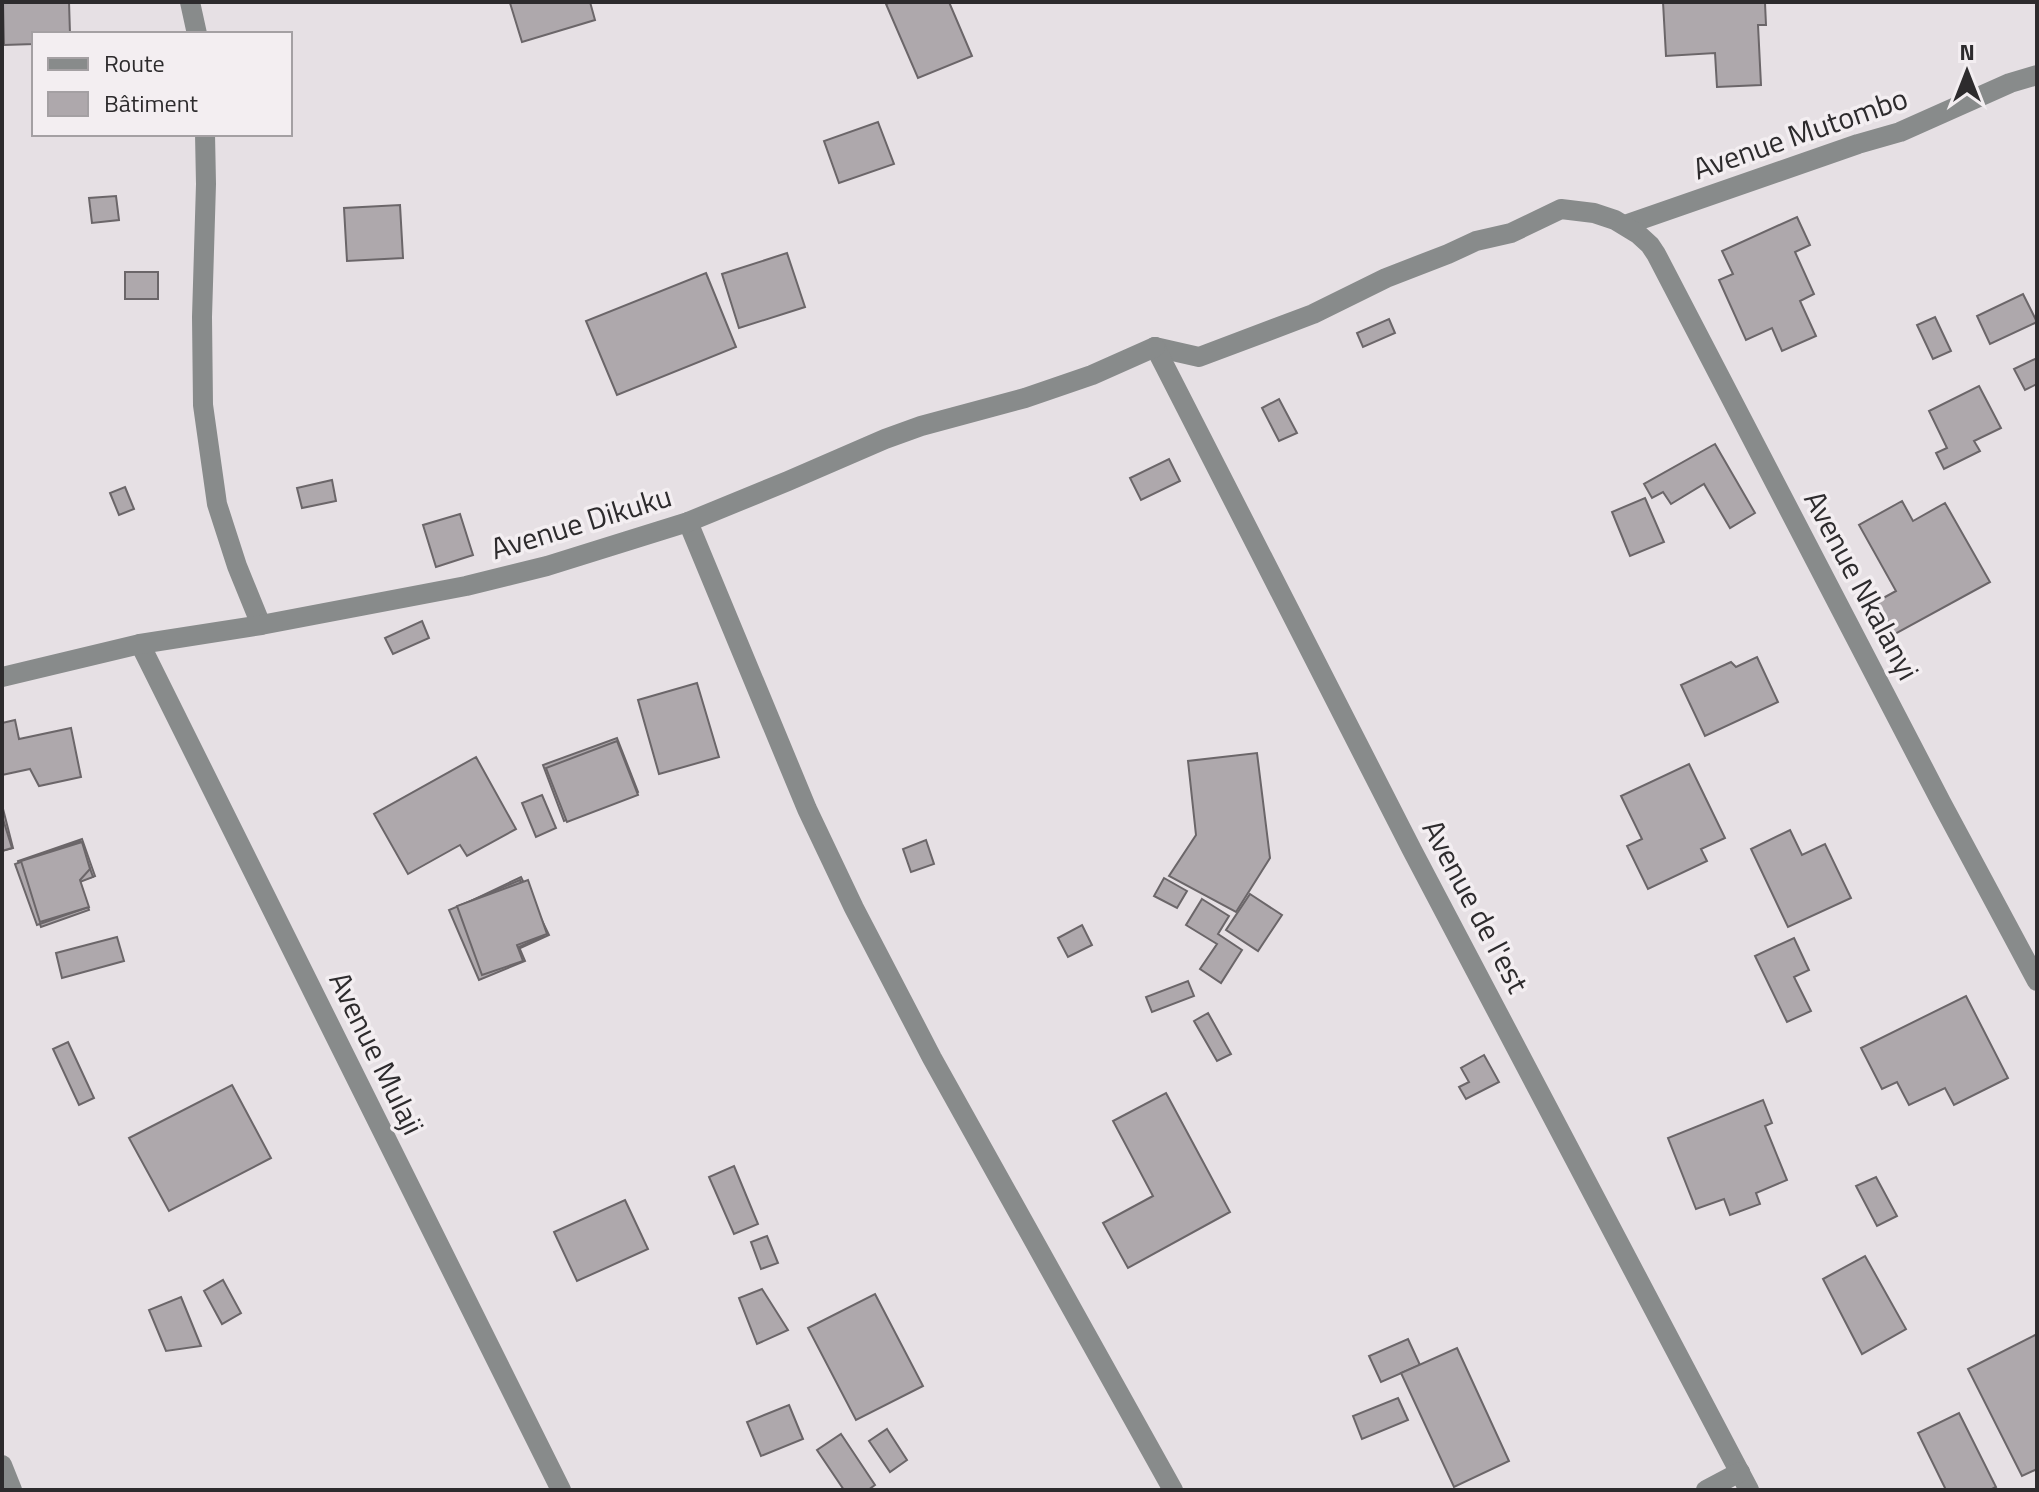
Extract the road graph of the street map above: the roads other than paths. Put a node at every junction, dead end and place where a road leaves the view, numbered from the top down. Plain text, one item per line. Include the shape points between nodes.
1 (190, 2) edge
2 (197, 32) edge
3 (2037, 75) edge
4 (205, 136) edge
5 (1625, 225) junction
6 (1155, 347) junction
7 (688, 522) junction
8 (261, 625) junction
9 (140, 644) junction
10 (2, 659) edge
11 (10, 675) edge
12 (2037, 981) edge
13 (2, 1465) edge
14 (1745, 1481) edge
15 (12, 1490) edge
16 (561, 1490) edge
17 (1173, 1490) edge
18 (1706, 1490) edge

1 - 2 street
3 - 5 street, Avenue Mutombo via 1900,132
4 - 8 street via 203,405 217,504
5 - 6 street via 1594,213 1561,209 1199,357
5 - 12 street, Avenue Nkalanyi via 1656,254
6 - 7 street, Avenue Dikuku via 1025,398 885,439
6 - 14 street, Avenue de l'est via 1412,850
7 - 8 street, Avenue Dikuku via 480,583
7 - 17 street via 807,809 854,908
8 - 9 street, Avenue Dikuku
9 - 11 street, Avenue Dikuku
9 - 16 street, Avenue Mulaji
10 - 11 street
13 - 15 street
14 - 18 street

